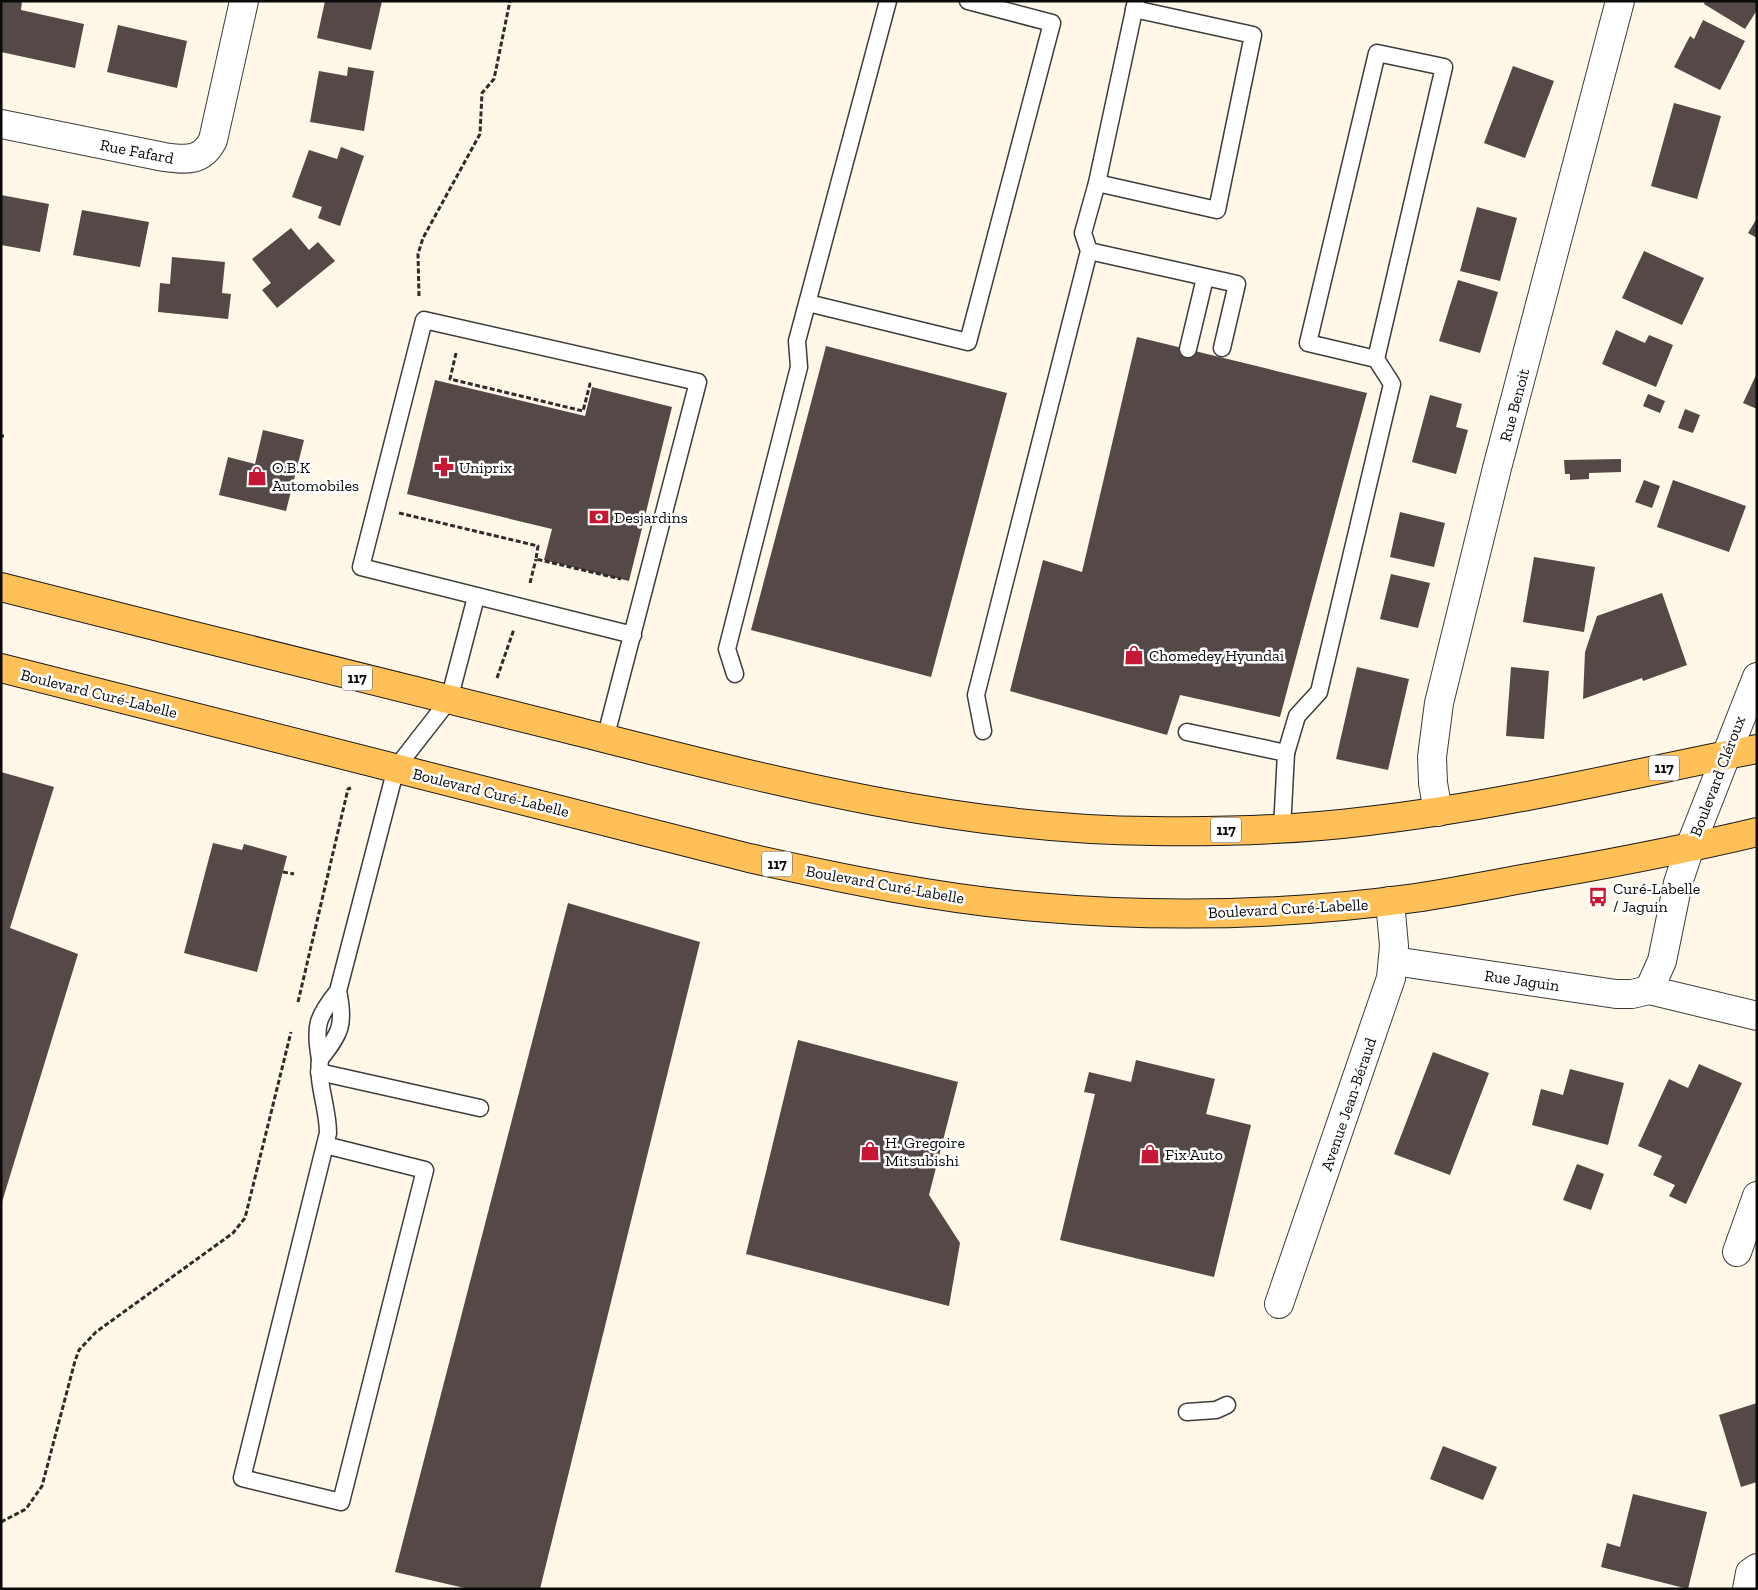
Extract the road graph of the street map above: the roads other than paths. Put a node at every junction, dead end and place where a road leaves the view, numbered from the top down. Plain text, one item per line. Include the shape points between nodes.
1 (244, 1) edge
2 (888, 1) edge
3 (968, 1) edge
4 (1620, 1) edge
5 (1135, 5) edge
6 (1, 124) edge
7 (1097, 183) junction
8 (1089, 251) junction
9 (1206, 278) junction
10 (808, 303) junction
11 (1222, 348) dead end
12 (1188, 349) dead end
13 (1376, 360) junction
14 (1, 587) edge
15 (476, 597) junction
16 (633, 635) junction
17 (1, 668) edge
18 (735, 674) dead end
19 (1757, 677) edge
20 (449, 700) junction
21 (983, 730) dead end
22 (1188, 732) dead end
23 (604, 739) junction
24 (1757, 749) edge
25 (1286, 753) junction
26 (1724, 755) junction
27 (396, 768) junction
28 (1438, 812) junction
29 (1282, 828) junction
30 (1757, 832) edge
31 (1690, 847) junction
32 (1390, 901) junction
33 (1394, 961) junction
34 (1649, 990) junction
35 (1757, 1016) edge
36 (320, 1065) junction
37 (480, 1108) dead end
38 (326, 1145) junction
39 (1757, 1196) edge
40 (1737, 1252) dead end
41 (1279, 1304) dead end
42 (1227, 1405) dead end
43 (1187, 1412) dead end
44 (1757, 1568) edge
45 (1747, 1589) edge

1 - 6 street, Rue Fafard via 213,140 199,157 185,160 164,157
2 - 10 lane
3 - 10 lane via 1052,23 968,342
4 - 28 street, Rue Benoit via 1497,468 1439,703 1432,757 1432,783
5 - 7 lane
5 - 7 lane via 1253,35 1217,210
7 - 8 lane via 1083,233
8 - 9 lane
8 - 21 lane via 976,695
9 - 11 lane via 1237,284
9 - 12 lane
10 - 18 lane via 797,341 800,367 727,649
13 - 13 lane via 1444,67 1377,53 1308,343
13 - 25 lane via 1392,384 1319,692 1297,716
14 - 20 main road, 117
15 - 16 lane
15 - 16 lane via 361,567 424,320 698,382
15 - 20 lane
16 - 23 lane
17 - 27 main road, Boulevard Curé-Labelle / 117
19 - 26 street, Boulevard Cléroux
20 - 23 main road, 117
20 - 27 lane
22 - 25 lane
23 - 29 main road, 117 via 806,787 891,805 971,817 1147,832
24 - 26 main road, 117
25 - 29 lane
26 - 28 main road, 117
26 - 31 street, Boulevard Cléroux
27 - 32 main road, Boulevard Curé-Labelle / 117 via 749,858 838,878 945,896 1037,907 1166,913 1266,911
27 - 36 lane via 338,991 322,1011 316,1035
28 - 29 main road, 117
30 - 31 main road, Boulevard Curé-Labelle / 117
31 - 32 main road, Boulevard Curé-Labelle / 117
31 - 34 street via 1678,883 1662,961
32 - 33 street, Avenue Jean-Béraud
33 - 34 street, Rue Jaguin via 1616,994
33 - 41 street, Avenue Jean-Béraud via 1391,978
34 - 35 street, Rue Jaguin
36 - 37 lane
36 - 38 lane via 328,1121
38 - 38 lane via 242,1478 342,1502 425,1170
39 - 40 street
42 - 43 lane via 1216,1410
44 - 45 street via 1750,1573

